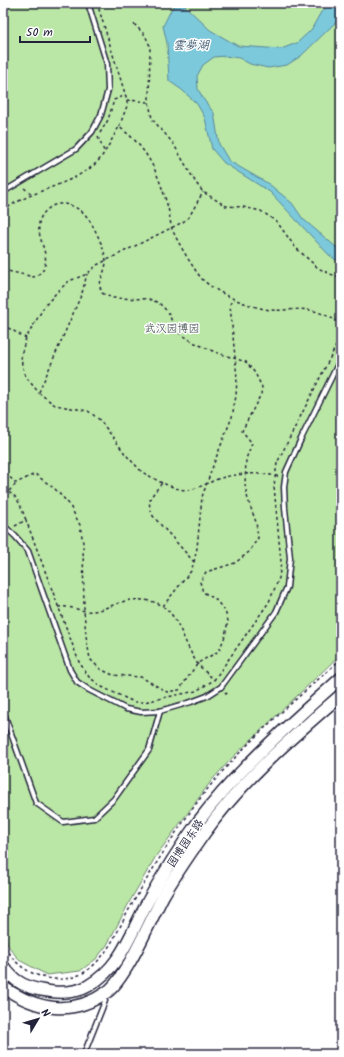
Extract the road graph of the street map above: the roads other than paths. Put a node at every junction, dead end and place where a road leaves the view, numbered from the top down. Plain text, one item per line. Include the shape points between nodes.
1 (88, 3) edge
2 (3, 192) edge
3 (341, 358) edge
4 (3, 525) edge
5 (341, 678) edge
6 (341, 695) edge
7 (3, 711) edge
8 (160, 711) junction
9 (3, 966) edge
10 (3, 987) edge
11 (102, 995) junction
12 (84, 1054) edge

1 - 2 lane via 106,64 108,90 101,115 92,132 76,149
3 - 8 lane via 286,472 284,487 290,558 287,587 276,612 221,687 207,696
4 - 8 lane via 28,551 70,670 77,682 126,709 141,712
5 - 9 main road, 园博园东路 via 227,786 198,823 159,881 124,951 101,978 86,988 56,993 36,989 16,980
6 - 11 main road, 园博园东路 via 273,754 204,834 164,895 120,978
7 - 8 lane via 36,803 63,822 94,818 114,799 149,750
10 - 11 main road, 园博园东路 via 17,997 38,1006 67,1008 92,1002
11 - 12 lane via 105,1001

